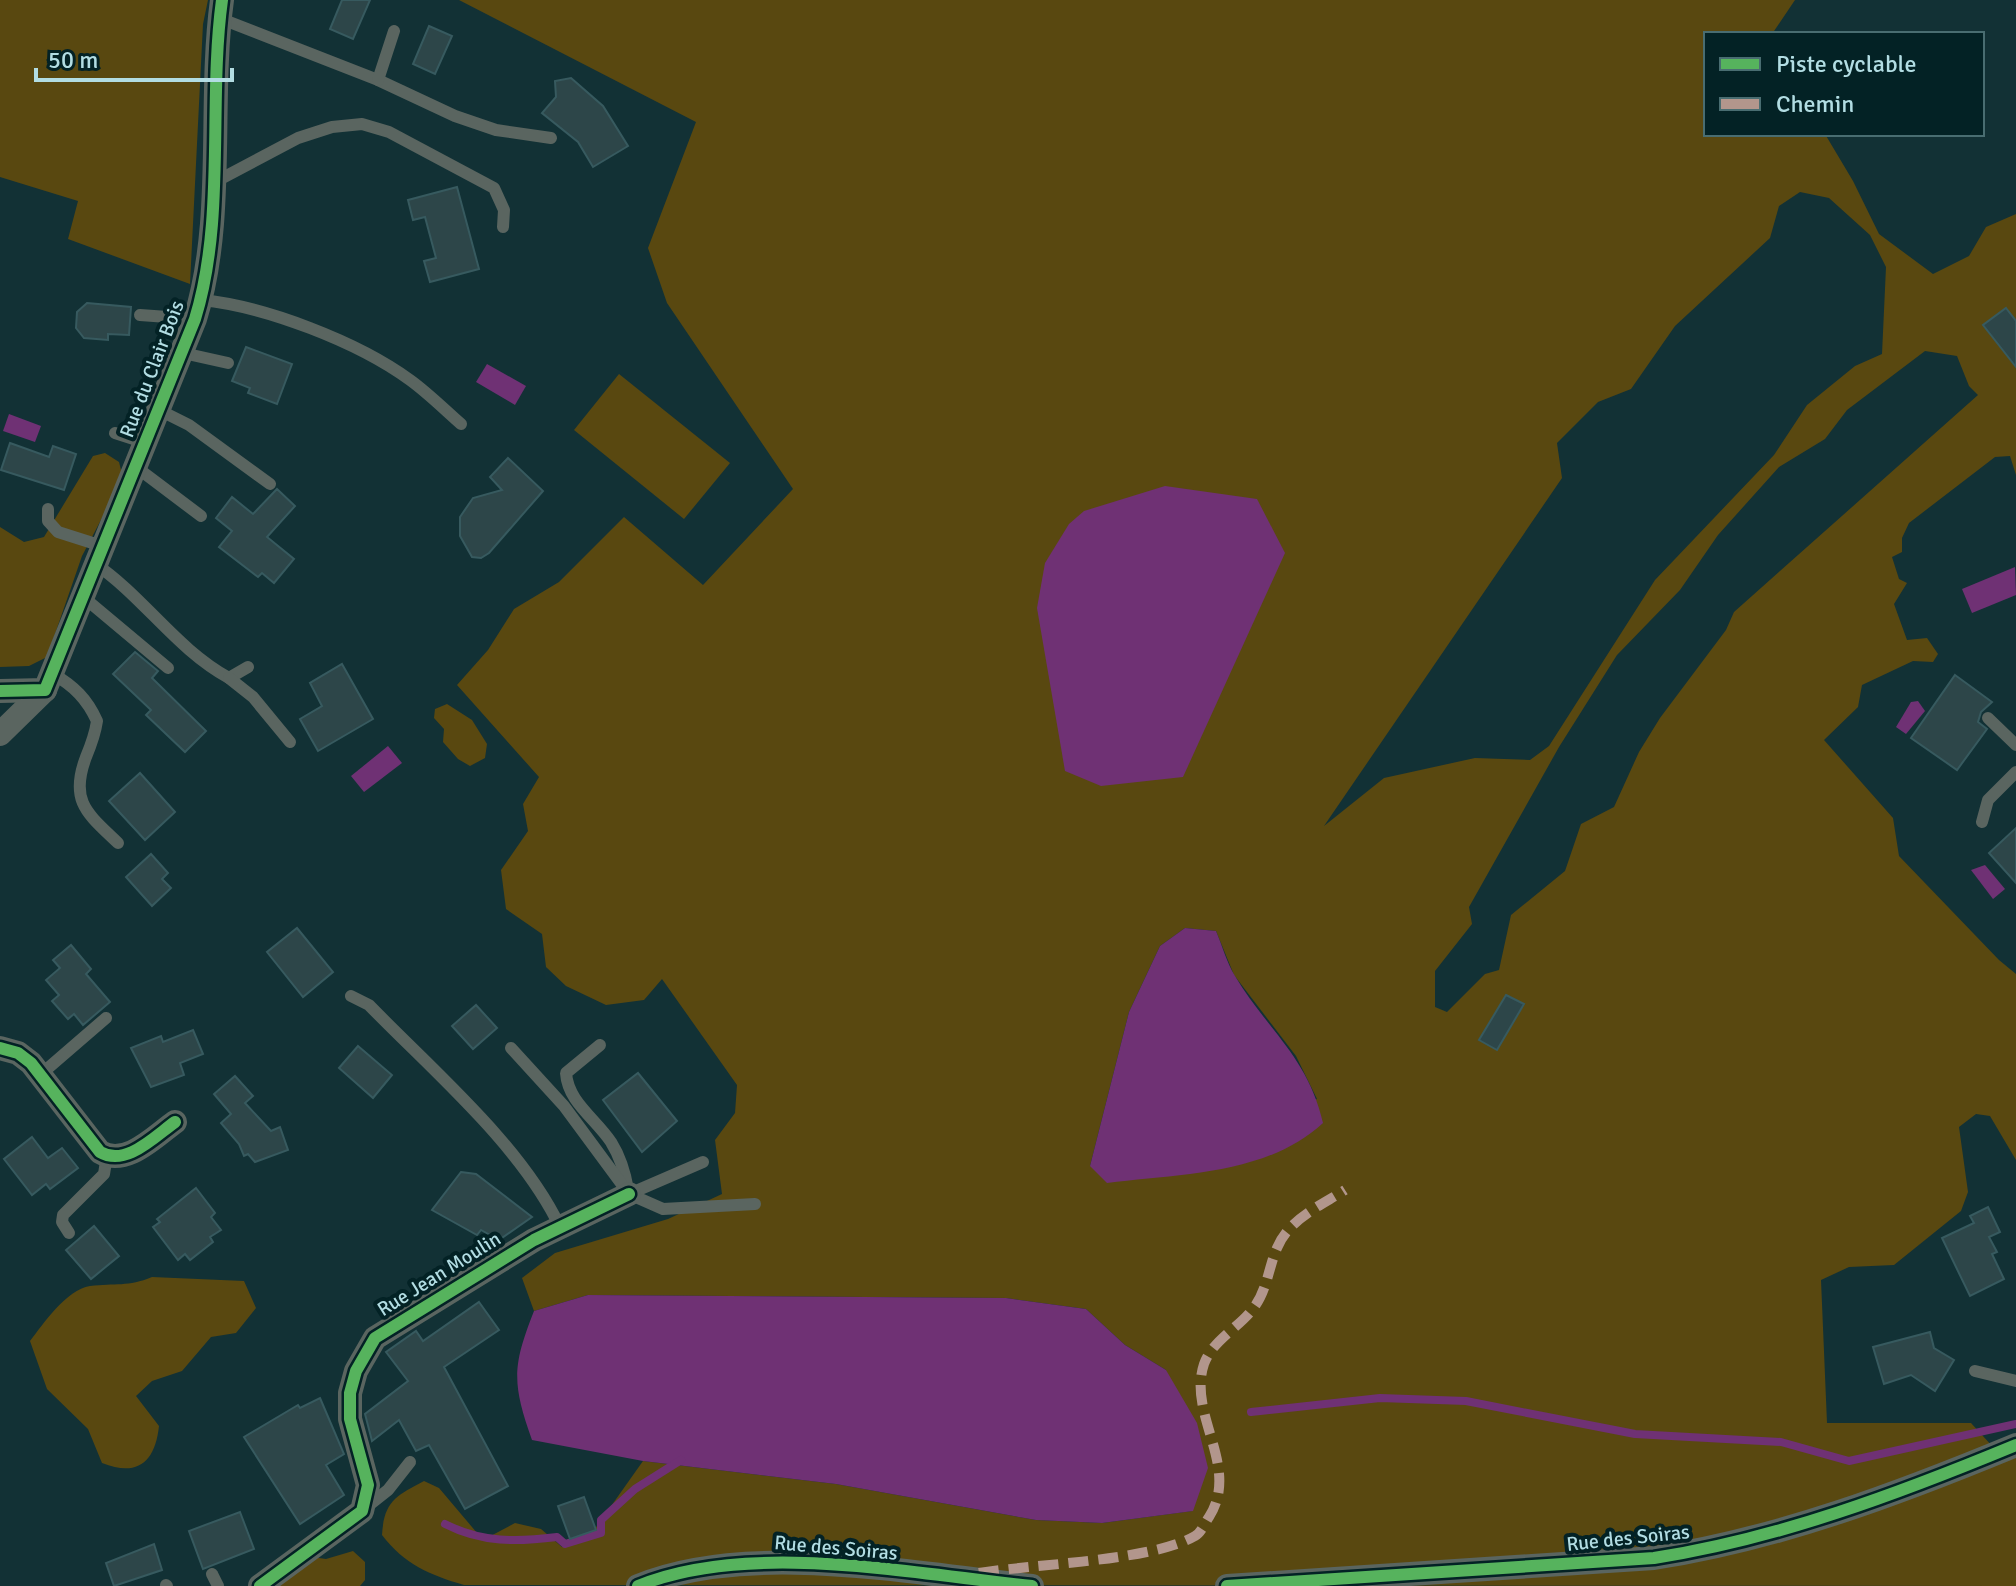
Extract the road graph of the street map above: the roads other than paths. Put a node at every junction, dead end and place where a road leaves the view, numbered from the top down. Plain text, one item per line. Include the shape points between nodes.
1 (220, 9) edge
2 (394, 31) dead end
3 (378, 80) junction
4 (551, 138) dead end
5 (213, 183) junction
6 (503, 227) dead end
7 (198, 309) junction
8 (140, 315) dead end
9 (183, 353) junction
10 (228, 363) dead end
11 (159, 410) junction
12 (461, 424) dead end
13 (115, 433) dead end
14 (146, 443) junction
15 (136, 467) junction
16 (270, 484) dead end
17 (48, 509) dead end
18 (201, 516) dead end
19 (98, 555) junction
20 (82, 596) junction
21 (248, 667) dead end
22 (168, 668) dead end
23 (229, 678) junction
24 (49, 682) junction
25 (0, 691) edge
26 (1988, 718) dead end
27 (0, 734) edge
28 (2014, 740) edge
29 (290, 742) dead end
30 (2016, 772) edge
31 (1982, 822) dead end
32 (118, 843) dead end
33 (351, 996) dead end
34 (106, 1018) dead end
35 (600, 1045) dead end
36 (0, 1048) edge
37 (511, 1048) dead end
38 (40, 1075) junction
39 (175, 1122) dead end
40 (107, 1155) junction
41 (703, 1162) dead end
42 (629, 1194) junction
43 (755, 1204) dead end
44 (560, 1227) junction
45 (69, 1233) dead end
46 (1975, 1371) dead end
47 (2016, 1381) edge
48 (2016, 1445) edge
49 (410, 1462) dead end
50 (362, 1511) junction
51 (260, 1586) edge
52 (638, 1586) edge
53 (1032, 1586) edge
54 (1227, 1586) edge

1 - 3 lane
1 - 5 street, Rue du Clair Bois
2 - 3 lane
3 - 4 lane via 483,125
5 - 6 lane via 298,138 362,124 389,132 494,188 504,210
5 - 7 street, Rue du Clair Bois
7 - 8 lane
7 - 9 street, Rue du Clair Bois
7 - 12 lane via 236,303 271,313 409,379
9 - 10 lane
9 - 11 street, Rue du Clair Bois
11 - 14 street, Rue du Clair Bois
11 - 16 lane via 189,425
13 - 14 lane
14 - 15 street, Rue du Clair Bois
15 - 18 lane
15 - 19 street, Rue du Clair Bois
17 - 19 lane via 48,521 58,532
19 - 20 street, Rue du Clair Bois
19 - 23 lane via 204,665
20 - 22 lane
20 - 24 street, Rue du Clair Bois
21 - 23 lane
23 - 29 lane via 253,697
24 - 25 street
24 - 27 street
24 - 32 lane via 76,689 97,721 79,800
26 - 28 lane
30 - 31 lane via 1988,800
33 - 44 lane via 369,1005 521,1162
34 - 38 lane
35 - 42 lane via 566,1073 567,1090 610,1140 624,1166
36 - 38 street via 18,1053
37 - 42 lane via 564,1106
38 - 40 street
39 - 40 street via 128,1155
40 - 45 lane via 104,1174 63,1215
41 - 42 lane
42 - 43 lane via 663,1209
42 - 44 street, Rue Jean Moulin
44 - 50 street, Rue Jean Moulin via 387,1328 366,1350 353,1382 350,1419 368,1485
46 - 47 lane
48 - 54 street, Rue des Soiras via 1918,1485 1705,1550 1638,1560
49 - 50 lane
50 - 51 street
52 - 53 street, Rue des Soiras via 757,1561

